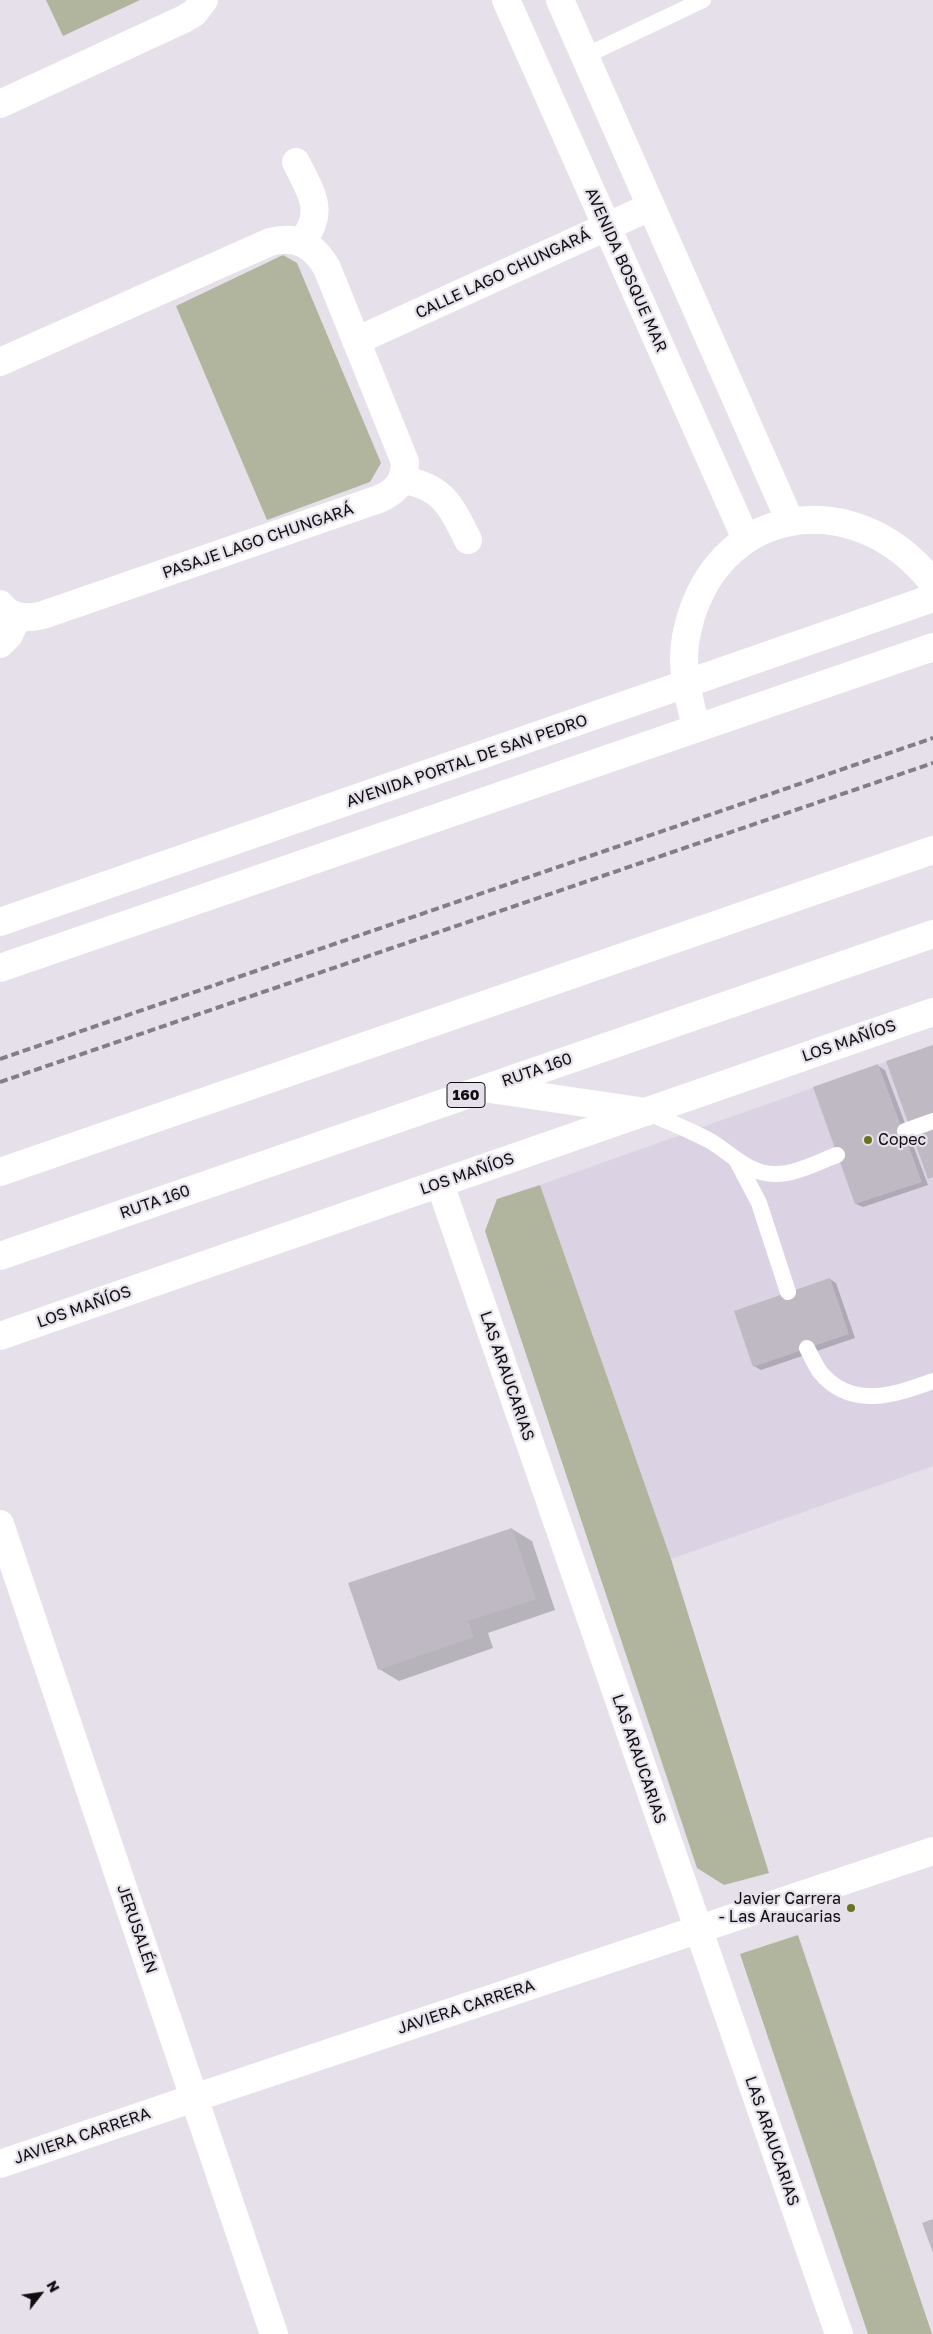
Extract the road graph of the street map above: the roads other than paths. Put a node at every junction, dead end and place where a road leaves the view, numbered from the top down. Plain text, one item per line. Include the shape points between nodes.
1 (204, 0) edge
2 (506, 0) edge
3 (560, 0) edge
4 (703, 0) edge
5 (585, 56) junction
6 (0, 104) edge
7 (296, 162) dead end
8 (650, 207) junction
9 (607, 227) junction
10 (302, 242) junction
11 (356, 341) junction
12 (0, 362) edge
13 (402, 480) junction
14 (790, 521) junction
15 (746, 539) junction
16 (468, 540) dead end
17 (933, 583) edge
18 (933, 598) edge
19 (8, 610) edge
20 (0, 644) edge
21 (933, 647) edge
22 (686, 685) junction
23 (696, 727) junction
24 (933, 850) edge
25 (0, 922) edge
26 (933, 934) edge
27 (0, 968) edge
28 (933, 1012) edge
29 (486, 1088) junction
30 (646, 1112) junction
31 (933, 1122) edge
32 (905, 1132) dead end
33 (837, 1155) dead end
34 (736, 1160) junction
35 (0, 1172) edge
36 (440, 1184) junction
37 (0, 1256) edge
38 (788, 1292) dead end
39 (0, 1336) edge
40 (807, 1348) dead end
41 (933, 1380) edge
42 (0, 1524) edge
43 (933, 1851) edge
44 (698, 1929) junction
45 (194, 2098) junction
46 (2, 2162) edge
47 (274, 2334) edge
48 (839, 2334) edge

1 - 6 main road via 194,13 184,19
2 - 9 main road, AVENIDA BOSQUE MAR
3 - 5 main road
4 - 5 lane
5 - 8 main road
7 - 10 main road via 316,210 313,226
8 - 9 main road, CALLE LAGO CHUNGARÁ
8 - 14 main road
9 - 11 main road, CALLE LAGO CHUNGARÁ
9 - 15 main road, AVENIDA BOSQUE MAR
10 - 11 main road via 313,248 327,268
10 - 12 main road via 281,239 270,242
11 - 13 main road via 403,453 405,471
13 - 16 main road via 430,487 445,499
13 - 19 main road, PASAJE LAGO CHUNGARÁ via 393,492 379,498 43,615 30,618
14 - 15 main road via 770,526
14 - 17 main road via 834,521 875,534 901,550
15 - 22 main road via 709,578 697,602 686,638
18 - 22 main road, AVENIDA PORTAL DE SAN PEDRO
19 - 20 main road, PASAJE LAGO CHUNGARÁ via 9,634
21 - 23 main road
22 - 23 main road
22 - 25 main road, AVENIDA PORTAL DE SAN PEDRO
23 - 27 main road
24 - 35 main road
26 - 29 main road, RUTA 160 / 160
28 - 30 main road, LOS MAÑÍOS
29 - 30 main road
29 - 37 main road, RUTA 160 / 160
30 - 34 lane via 686,1129
30 - 36 main road, LOS MAÑÍOS
31 - 32 lane
33 - 34 lane via 776,1174 748,1168
34 - 38 lane via 759,1203
36 - 39 main road, LOS MAÑÍOS
36 - 44 main road, LAS ARAUCARIAS
40 - 41 lane via 819,1371 828,1380 855,1394 885,1396
42 - 45 main road, JERUSALÉN
43 - 44 main road, JAVIERA CARRERA
44 - 45 main road, JAVIERA CARRERA
44 - 48 main road, LAS ARAUCARIAS
45 - 46 main road, JAVIERA CARRERA
45 - 47 main road, JERUSALÉN

